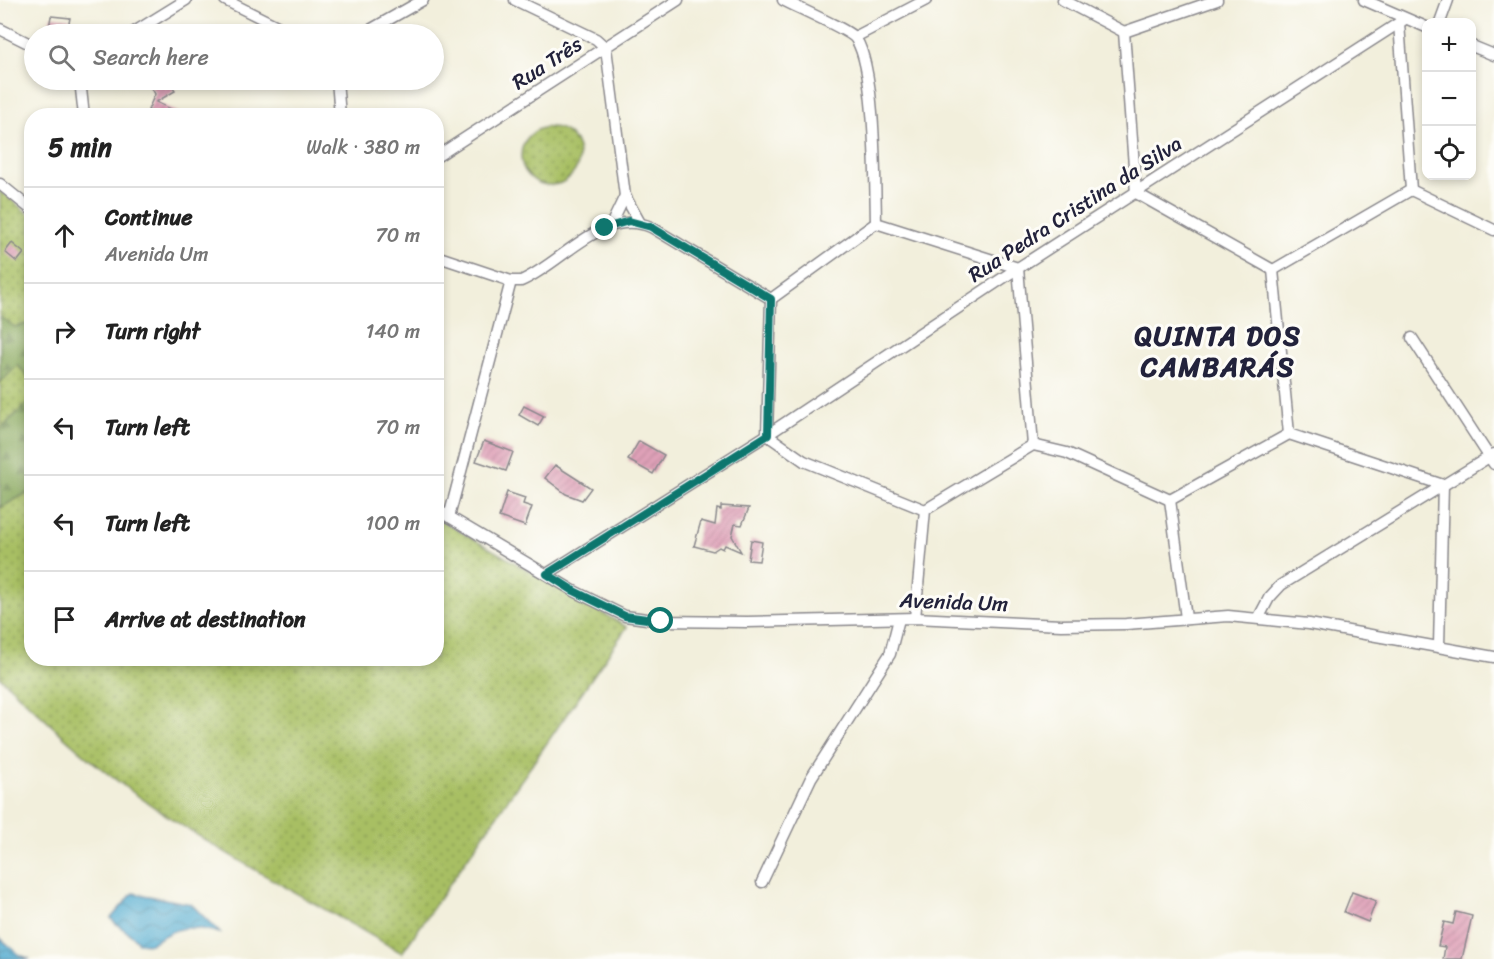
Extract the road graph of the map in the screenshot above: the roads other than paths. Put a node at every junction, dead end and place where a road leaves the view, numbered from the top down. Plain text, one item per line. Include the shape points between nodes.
1 (186, 0) edge
2 (225, 0) edge
3 (423, 0) edge
4 (515, 0) edge
5 (678, 0) edge
6 (783, 0) edge
7 (926, 0) edge
8 (1063, 0) edge
9 (1217, 0) edge
10 (1364, 0) edge
11 (1448, 0) edge
12 (1441, 18) edge
13 (1402, 21) junction
14 (147, 24) edge
15 (272, 24) edge
16 (381, 24) edge
17 (1422, 26) edge
18 (0, 29) edge
19 (1124, 32) junction
20 (855, 38) junction
21 (24, 41) edge
22 (606, 48) junction
23 (1476, 48) edge
24 (1494, 55) edge
25 (81, 90) edge
26 (338, 90) edge
27 (83, 108) edge
28 (339, 108) edge
29 (444, 152) edge
30 (0, 184) edge
31 (1412, 190) junction
32 (1136, 193) junction
33 (625, 196) junction
34 (24, 204) edge
35 (640, 223) junction
36 (876, 223) junction
37 (611, 225) junction
38 (1494, 230) edge
39 (444, 259) edge
40 (1018, 268) junction
41 (1273, 270) junction
42 (511, 282) junction
43 (771, 299) junction
44 (1412, 338) dead end
45 (1289, 434) junction
46 (768, 435) junction
47 (1033, 445) junction
48 (1492, 458) edge
49 (1443, 485) junction
50 (1170, 500) junction
51 (925, 510) junction
52 (444, 515) edge
53 (450, 518) junction
54 (547, 574) junction
55 (1259, 617) junction
56 (915, 618) junction
57 (1186, 618) junction
58 (899, 619) junction
59 (1440, 646) junction
60 (1494, 657) edge
61 (762, 882) dead end

1 - 14 street
2 - 15 street
3 - 16 street
4 - 22 street via 596,39
5 - 22 street, Rua Três
6 - 20 street
7 - 20 street
8 - 19 street
9 - 19 street
10 - 13 street
11 - 12 street
13 - 17 street
13 - 31 street
13 - 32 street, Rua Pedra Cristina da Silva
18 - 21 street
19 - 32 street
20 - 36 street via 868,84
22 - 29 street, Rua Três
22 - 33 street
23 - 24 street
25 - 27 street
26 - 28 street
30 - 34 street
31 - 38 street
31 - 41 street
32 - 40 street, Rua Pedra Cristina da Silva
32 - 41 street
33 - 35 street
33 - 37 street
35 - 37 street
35 - 43 street
36 - 40 street
36 - 43 street
37 - 42 street via 532,276
39 - 42 street
40 - 46 street, Rua Pedra Cristina da Silva
40 - 47 street
41 - 45 street
42 - 53 street
43 - 46 street
44 - 48 street
45 - 49 street
45 - 50 street
46 - 51 street via 804,460
46 - 54 street, Rua Pedra Cristina da Silva
47 - 50 street via 1067,453
47 - 51 street
48 - 49 street
49 - 55 street via 1281,585
49 - 59 street
50 - 57 street
51 - 56 street
52 - 53 street, Avenida Um
53 - 54 street, Avenida Um
54 - 58 street, Avenida Um via 598,604 634,617 747,622
55 - 57 street, Avenida Um
55 - 59 street, Avenida Um
56 - 57 street, Avenida Um via 1061,625
56 - 58 street, Avenida Um
58 - 61 street via 890,654 811,778
59 - 60 street, Avenida Um

